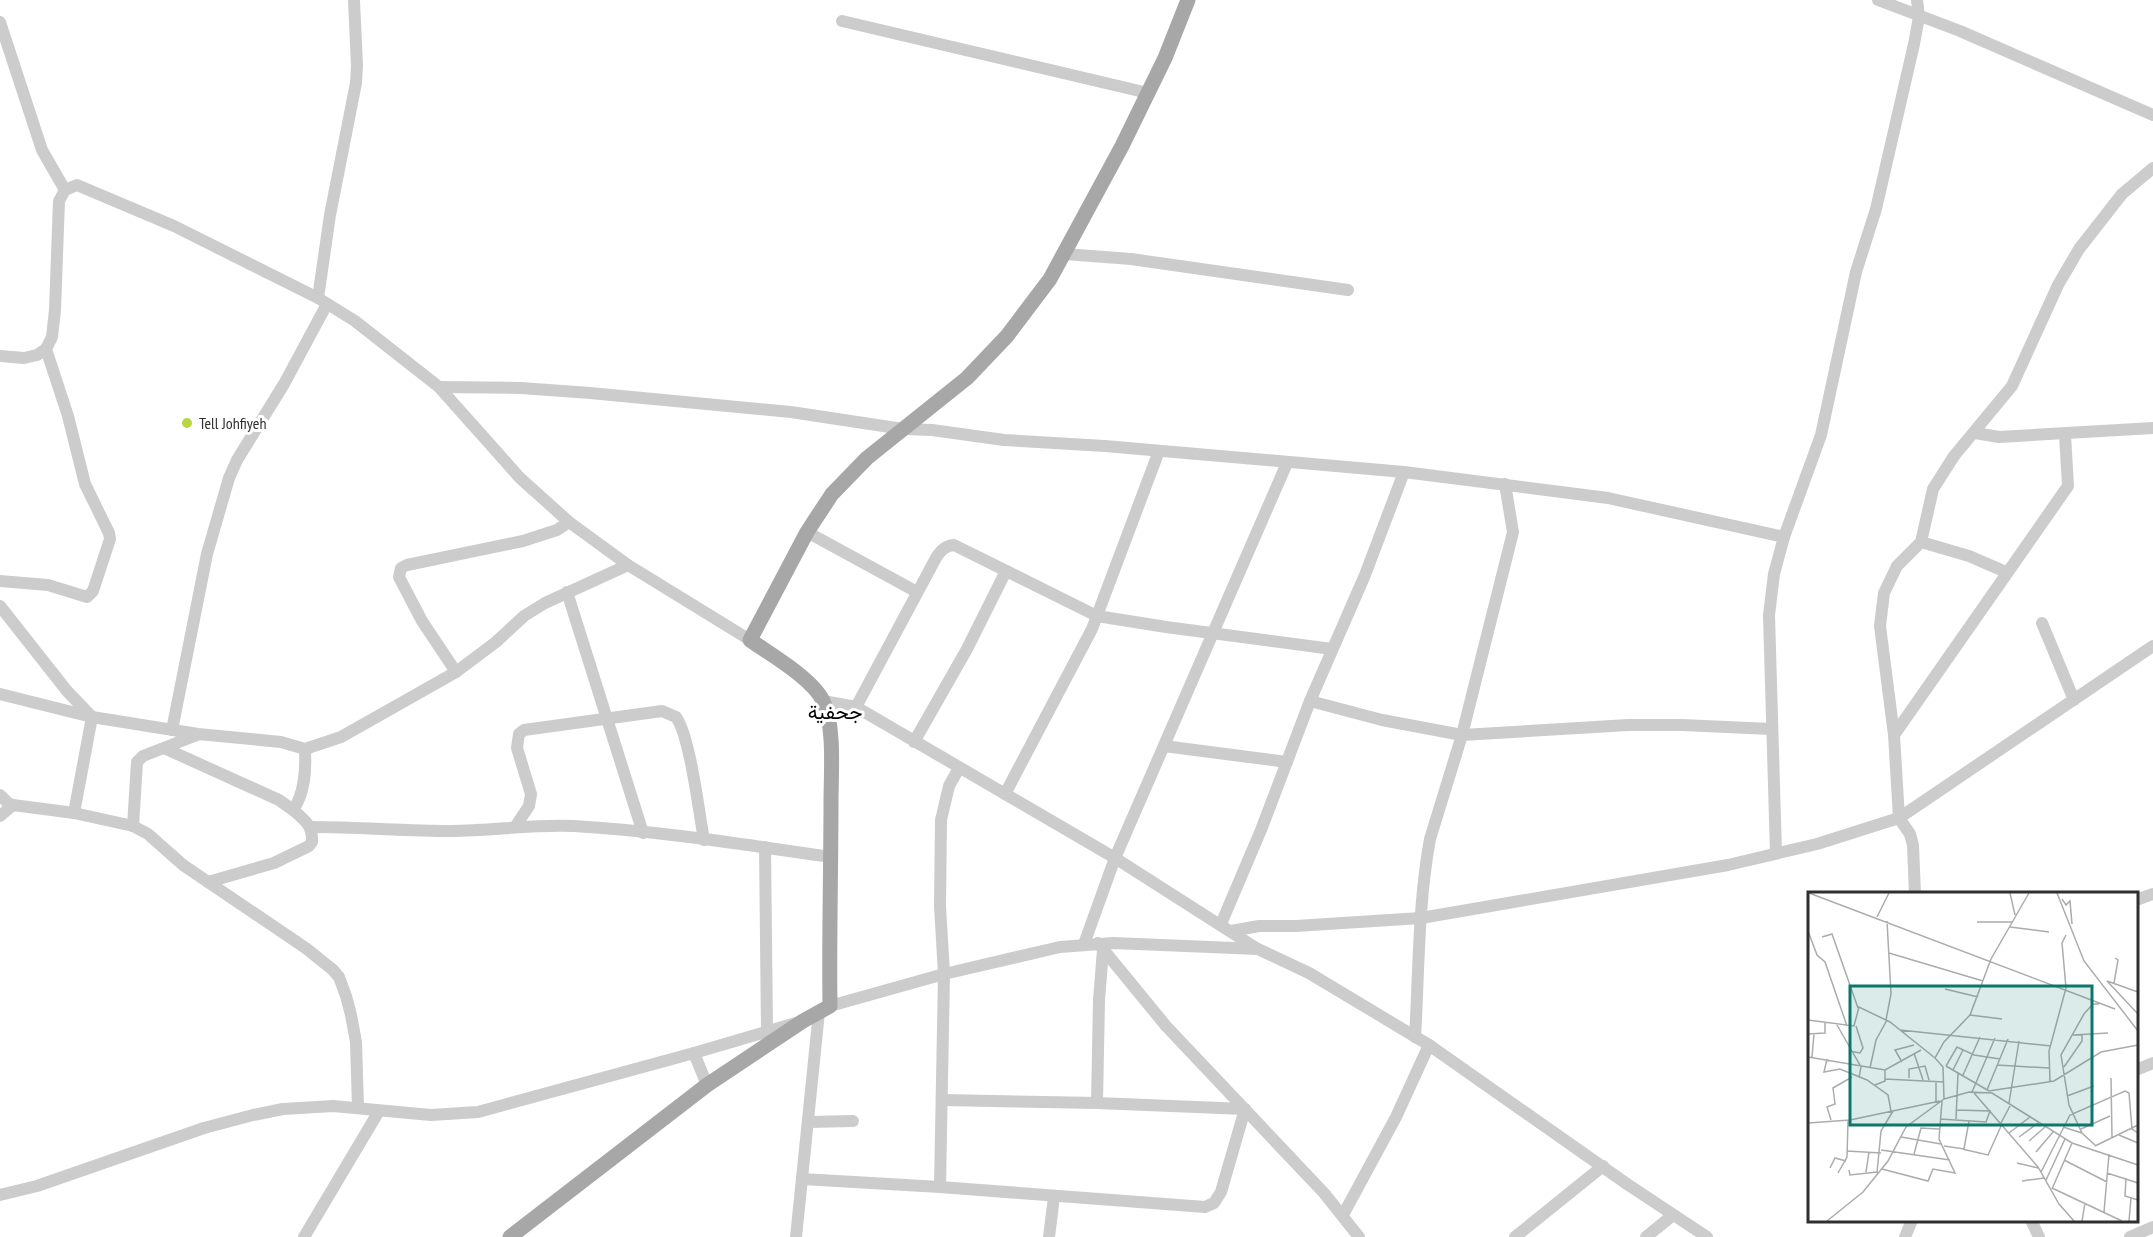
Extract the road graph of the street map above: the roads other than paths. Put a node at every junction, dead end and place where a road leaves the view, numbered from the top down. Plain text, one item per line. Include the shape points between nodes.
1 (354, 0) edge
2 (1188, 0) edge
3 (1878, 0) edge
4 (1917, 0) edge
5 (1919, 17) junction
6 (842, 21) dead end
7 (0, 22) edge
8 (1148, 93) junction
9 (2153, 115) edge
10 (2153, 168) edge
11 (65, 190) junction
12 (1065, 254) junction
13 (1348, 290) dead end
14 (323, 301) junction
15 (46, 349) junction
16 (0, 356) edge
17 (439, 387) junction
18 (2153, 428) edge
19 (903, 429) junction
20 (1975, 433) junction
21 (2066, 435) junction
22 (1159, 451) junction
23 (1287, 463) junction
24 (1404, 472) junction
25 (1505, 484) junction
26 (568, 522) junction
27 (807, 532) junction
28 (1784, 537) junction
29 (1921, 542) junction
30 (628, 566) junction
31 (1006, 571) junction
32 (2006, 572) junction
33 (0, 581) edge
34 (567, 592) junction
35 (917, 592) junction
36 (0, 606) edge
37 (1097, 616) junction
38 (2042, 623) dead end
39 (1212, 633) junction
40 (750, 640) junction
41 (2153, 646) edge
42 (1332, 649) junction
43 (456, 672) junction
44 (0, 694) edge
45 (2074, 700) junction
46 (823, 701) junction
47 (1310, 701) junction
48 (856, 707) junction
49 (92, 717) junction
50 (607, 718) junction
51 (1771, 729) junction
52 (172, 730) junction
53 (198, 734) junction
54 (1462, 735) junction
55 (1893, 735) junction
56 (914, 742) junction
57 (1164, 746) junction
58 (164, 747) junction
59 (305, 749) junction
60 (1287, 762) junction
61 (959, 768) junction
62 (1005, 794) junction
63 (0, 795) edge
64 (13, 805) junction
65 (293, 810) junction
66 (74, 813) junction
67 (0, 816) edge
68 (1899, 818) junction
69 (132, 826) junction
70 (310, 827) junction
71 (515, 827) junction
72 (643, 833) junction
73 (704, 840) junction
74 (765, 847) junction
75 (1776, 853) junction
76 (831, 857) junction
77 (1115, 858) junction
78 (208, 882) junction
79 (1915, 892) edge
80 (2153, 894) edge
81 (2138, 899) edge
82 (1421, 918) junction
83 (1226, 927) junction
84 (1084, 944) junction
85 (1100, 946) junction
86 (1258, 950) junction
87 (944, 974) junction
88 (824, 1009) junction
89 (803, 1021) junction
90 (767, 1030) junction
91 (1415, 1037) junction
92 (1429, 1045) junction
93 (694, 1053) junction
94 (2153, 1063) edge
95 (2138, 1069) edge
96 (707, 1086) junction
97 (942, 1100) junction
98 (1097, 1103) junction
99 (358, 1108) junction
100 (1245, 1109) junction
101 (379, 1111) junction
102 (853, 1121) dead end
103 (809, 1122) junction
104 (1603, 1166) junction
105 (802, 1179) junction
106 (940, 1187) junction
107 (0, 1195) edge
108 (1054, 1197) junction
109 (1343, 1215) junction
110 (1673, 1215) junction
111 (1912, 1222) edge
112 (2032, 1222) edge
113 (2153, 1227) edge
114 (1354, 1235) edge
115 (304, 1237) edge
116 (510, 1237) edge
117 (796, 1237) edge
118 (1049, 1237) edge
119 (1515, 1237) edge
120 (1646, 1237) edge
121 (1707, 1237) edge
122 (1905, 1237) edge
123 (2039, 1237) edge
124 (2130, 1237) edge

1 - 14 street via 356,83 330,215
2 - 8 main road
3 - 5 street
4 - 5 street
5 - 9 street
5 - 28 street via 1876,209 1856,272 1821,435
6 - 8 street
7 - 11 street via 42,150
8 - 12 main road
10 - 20 street via 2122,194 2079,249 2058,285 2012,386
11 - 14 street via 77,185 116,201
11 - 15 street via 59,201 54,330
12 - 13 street via 1131,259
12 - 19 main road via 1032,305 989,356 968,378
14 - 17 street via 356,321
14 - 52 street via 284,384 229,478 207,554
15 - 16 street via 32,357
15 - 33 street via 85,484 110,539 93,591 87,597 48,585
17 - 19 street via 590,393 791,412
17 - 26 street via 520,478
18 - 21 street
19 - 22 street
19 - 27 main road via 844,479
20 - 21 street via 1999,437
20 - 29 street via 1933,489
21 - 32 street via 2068,486
22 - 23 street
22 - 37 street
23 - 24 street
23 - 39 street
24 - 25 street
24 - 42 street
25 - 28 street via 1608,498
25 - 54 street via 1513,532
26 - 30 street
26 - 43 street via 523,541 400,568 399,577 422,621
27 - 35 street
27 - 40 main road
28 - 51 street via 1769,615
29 - 32 street
29 - 55 street via 1897,566 1884,593 1881,611
30 - 34 street
30 - 40 street
31 - 35 street via 948,545 937,556
31 - 37 street
31 - 56 street
32 - 55 street
34 - 43 street via 524,616
34 - 50 street
35 - 48 street
36 - 49 street
37 - 39 street
37 - 62 street
38 - 45 street
39 - 42 street
39 - 57 street
40 - 46 main road via 794,671
41 - 45 street
42 - 47 street
43 - 59 street via 341,737
44 - 49 street
45 - 68 street
46 - 48 street
46 - 76 main road via 830,733
47 - 54 street
47 - 60 street
48 - 56 street
49 - 52 street
49 - 66 street
50 - 71 street via 524,730 519,734 517,748 531,801
50 - 72 street
50 - 73 street via 662,711 679,720
51 - 54 street via 1628,725
51 - 75 street
52 - 53 street
53 - 58 street
53 - 59 street via 281,742
54 - 82 street via 1430,839
55 - 68 street
56 - 61 street
57 - 60 street
57 - 77 street
58 - 65 street
58 - 69 street via 137,762
59 - 65 street via 300,800
60 - 83 street
61 - 62 street
61 - 87 street via 949,786 941,820
62 - 77 street
63 - 64 street
64 - 66 street
64 - 67 street
65 - 70 street
66 - 69 street
68 - 75 street
68 - 79 street via 1913,845
69 - 78 street via 148,834
70 - 71 street via 451,831
70 - 78 street via 313,839 309,846 274,863
71 - 72 street via 549,825
72 - 73 street
73 - 74 street
74 - 76 street
74 - 90 street
75 - 82 street
76 - 88 main road
77 - 83 street
77 - 84 street
78 - 99 street via 307,949 339,977 356,1042
80 - 81 street
82 - 83 street
82 - 91 street
83 - 86 street
84 - 85 street
84 - 87 street
85 - 86 street via 1197,945
85 - 98 street
85 - 100 street via 1166,1026
86 - 91 street via 1309,973
87 - 88 street
87 - 97 street
88 - 89 main road
88 - 103 street
89 - 90 street
89 - 96 main road
90 - 93 street
91 - 92 street
92 - 104 street
92 - 109 street via 1396,1117
93 - 96 street
93 - 101 street via 478,1112
94 - 95 street
96 - 116 main road
97 - 98 street
97 - 106 street
98 - 100 street
99 - 101 street
99 - 107 street via 305,1107 253,1115
100 - 108 street via 1221,1191 1210,1206
100 - 109 street
101 - 115 street
102 - 103 street
103 - 105 street
104 - 110 street
104 - 119 street
105 - 106 street
105 - 117 street
106 - 108 street
108 - 118 street
109 - 114 street
110 - 120 street
110 - 121 street
111 - 122 street
112 - 123 street
113 - 124 street

